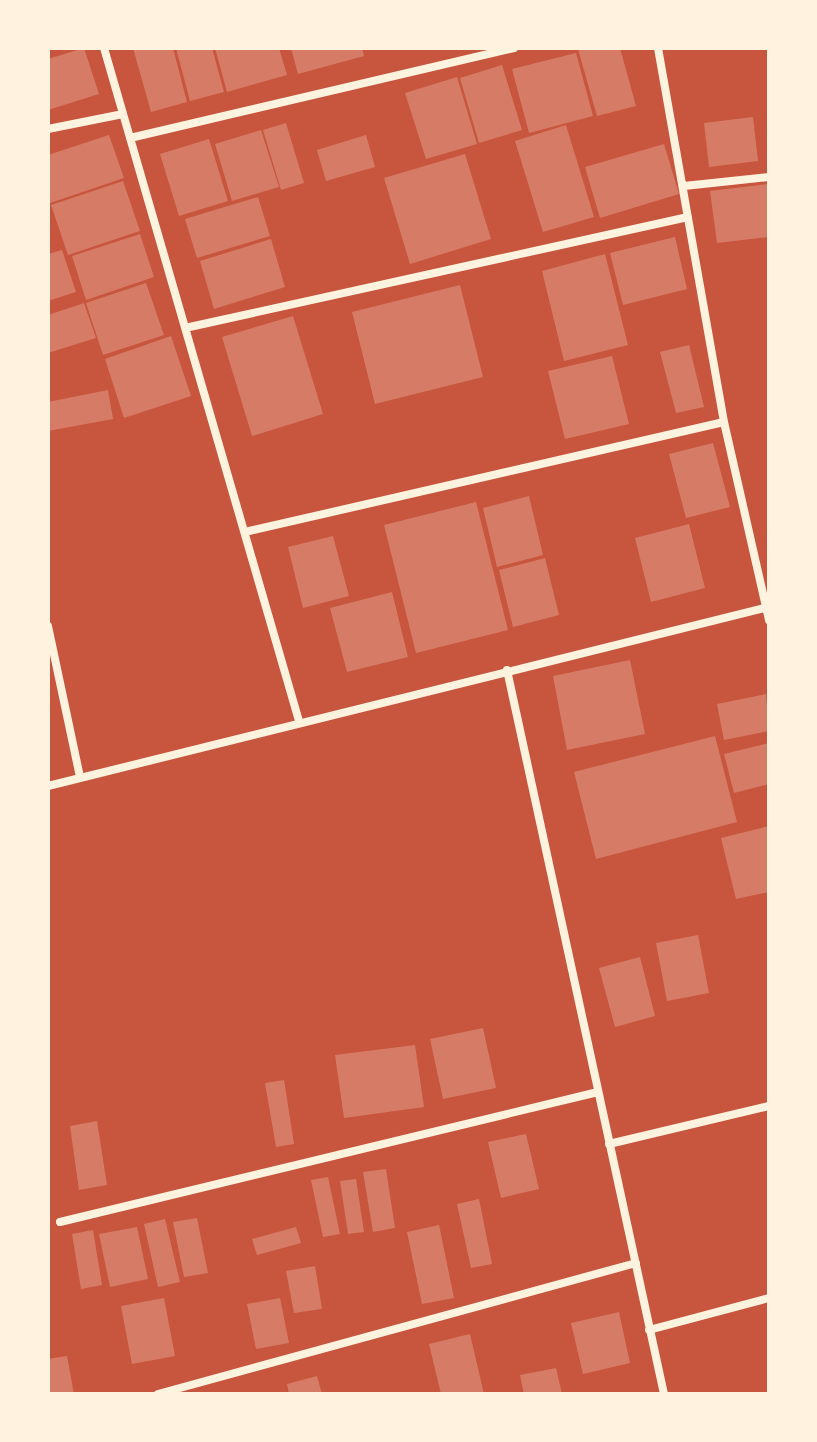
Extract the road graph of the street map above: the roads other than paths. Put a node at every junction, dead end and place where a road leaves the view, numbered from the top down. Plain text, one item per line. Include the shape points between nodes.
1 (104, 48) edge
2 (514, 48) edge
3 (658, 48) edge
4 (123, 114) junction
5 (48, 129) edge
6 (130, 138) junction
7 (769, 177) edge
8 (684, 186) junction
9 (688, 217) junction
10 (185, 328) junction
11 (724, 422) junction
12 (245, 532) junction
13 (767, 607) edge
14 (769, 620) edge
15 (48, 626) edge
16 (507, 670) junction
17 (299, 721) junction
18 (80, 777) junction
19 (48, 786) edge
20 (598, 1092) junction
21 (769, 1106) edge
22 (609, 1144) junction
23 (60, 1222) dead end
24 (636, 1263) junction
25 (769, 1298) edge
26 (649, 1330) junction
27 (158, 1394) edge
28 (664, 1394) edge

1 - 4 street
2 - 6 street
3 - 8 street
4 - 5 street
4 - 6 street
6 - 10 street
7 - 8 street
8 - 9 street
9 - 10 street
9 - 11 street
10 - 12 street
11 - 12 street
11 - 13 street
12 - 17 street
13 - 14 street
13 - 16 street
15 - 18 street
16 - 17 street
16 - 20 street
17 - 18 street
18 - 19 street
20 - 22 street
20 - 23 street
21 - 22 street
22 - 24 street
24 - 26 street
24 - 27 street
25 - 26 street
26 - 28 street

